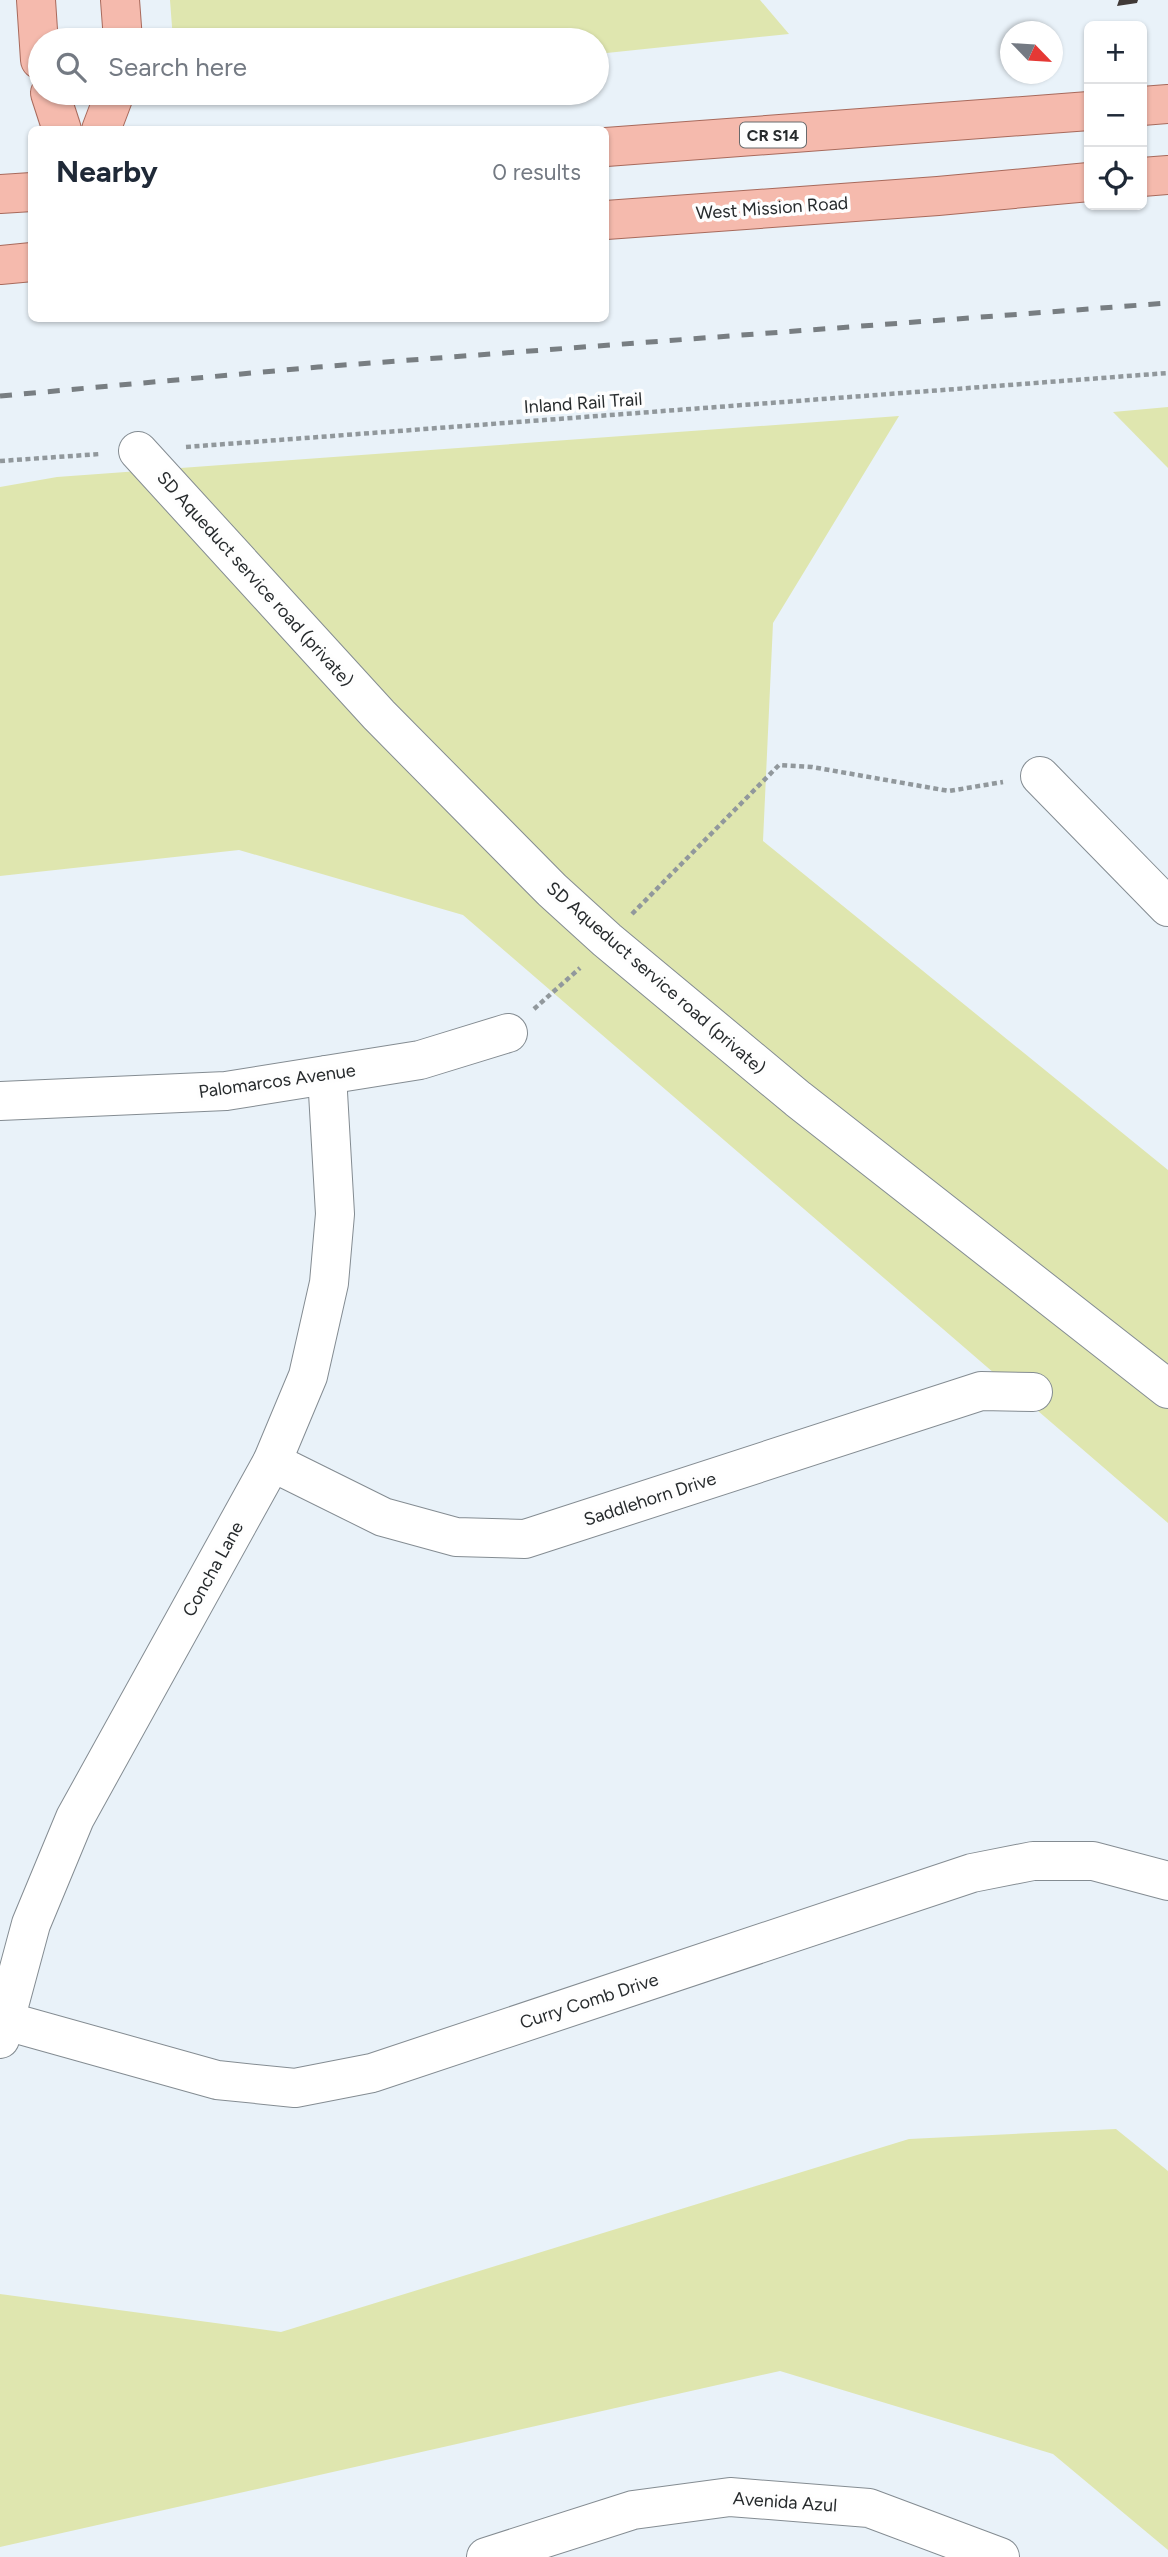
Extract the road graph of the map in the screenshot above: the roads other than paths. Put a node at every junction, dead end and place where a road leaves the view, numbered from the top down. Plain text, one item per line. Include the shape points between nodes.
1 (36, 0) edge
2 (120, 0) edge
3 (38, 28) edge
4 (121, 28) edge
5 (1168, 104) edge
6 (54, 105) edge
7 (110, 105) edge
8 (1147, 106) edge
9 (1084, 111) edge
10 (61, 126) edge
11 (103, 126) edge
12 (609, 147) edge
13 (1168, 174) edge
14 (1147, 176) edge
15 (1084, 182) edge
16 (28, 192) edge
17 (0, 194) edge
18 (609, 220) edge
19 (28, 262) edge
20 (0, 265) edge
21 (138, 451) road end
22 (1040, 776) road end
23 (1168, 907) edge
24 (508, 1033) road end
25 (327, 1075) junction
26 (0, 1101) edge
27 (1168, 1389) edge
28 (1033, 1392) dead end
29 (272, 1462) junction
30 (1168, 1881) edge
31 (3, 2030) edge
32 (486, 2557) edge
33 (1000, 2557) edge

1 - 3 main road
2 - 4 main road
5 - 8 main road
6 - 10 main road
7 - 11 main road
9 - 12 main road, CR S14
13 - 14 main road
15 - 18 main road, West Mission Road
16 - 17 main road
19 - 20 main road
21 - 27 street, SD Aqueduct service road (private) via 379,715 552,890 798,1098
22 - 23 street
24 - 25 street, Palomarcos Avenue via 420,1060
25 - 26 street, Palomarcos Avenue via 226,1091
25 - 29 street, Concha Lane via 335,1214 329,1283 307,1377
28 - 29 street, Saddlehorn Drive via 981,1391 525,1539 456,1537 383,1517
29 - 31 street, Concha Lane via 75,1818 31,1924
30 - 31 street, Curry Comb Drive via 1093,1861 1033,1861 972,1873 372,2073 295,2088 217,2080
32 - 33 street, Avenida Azul via 633,2510 730,2497 869,2508

